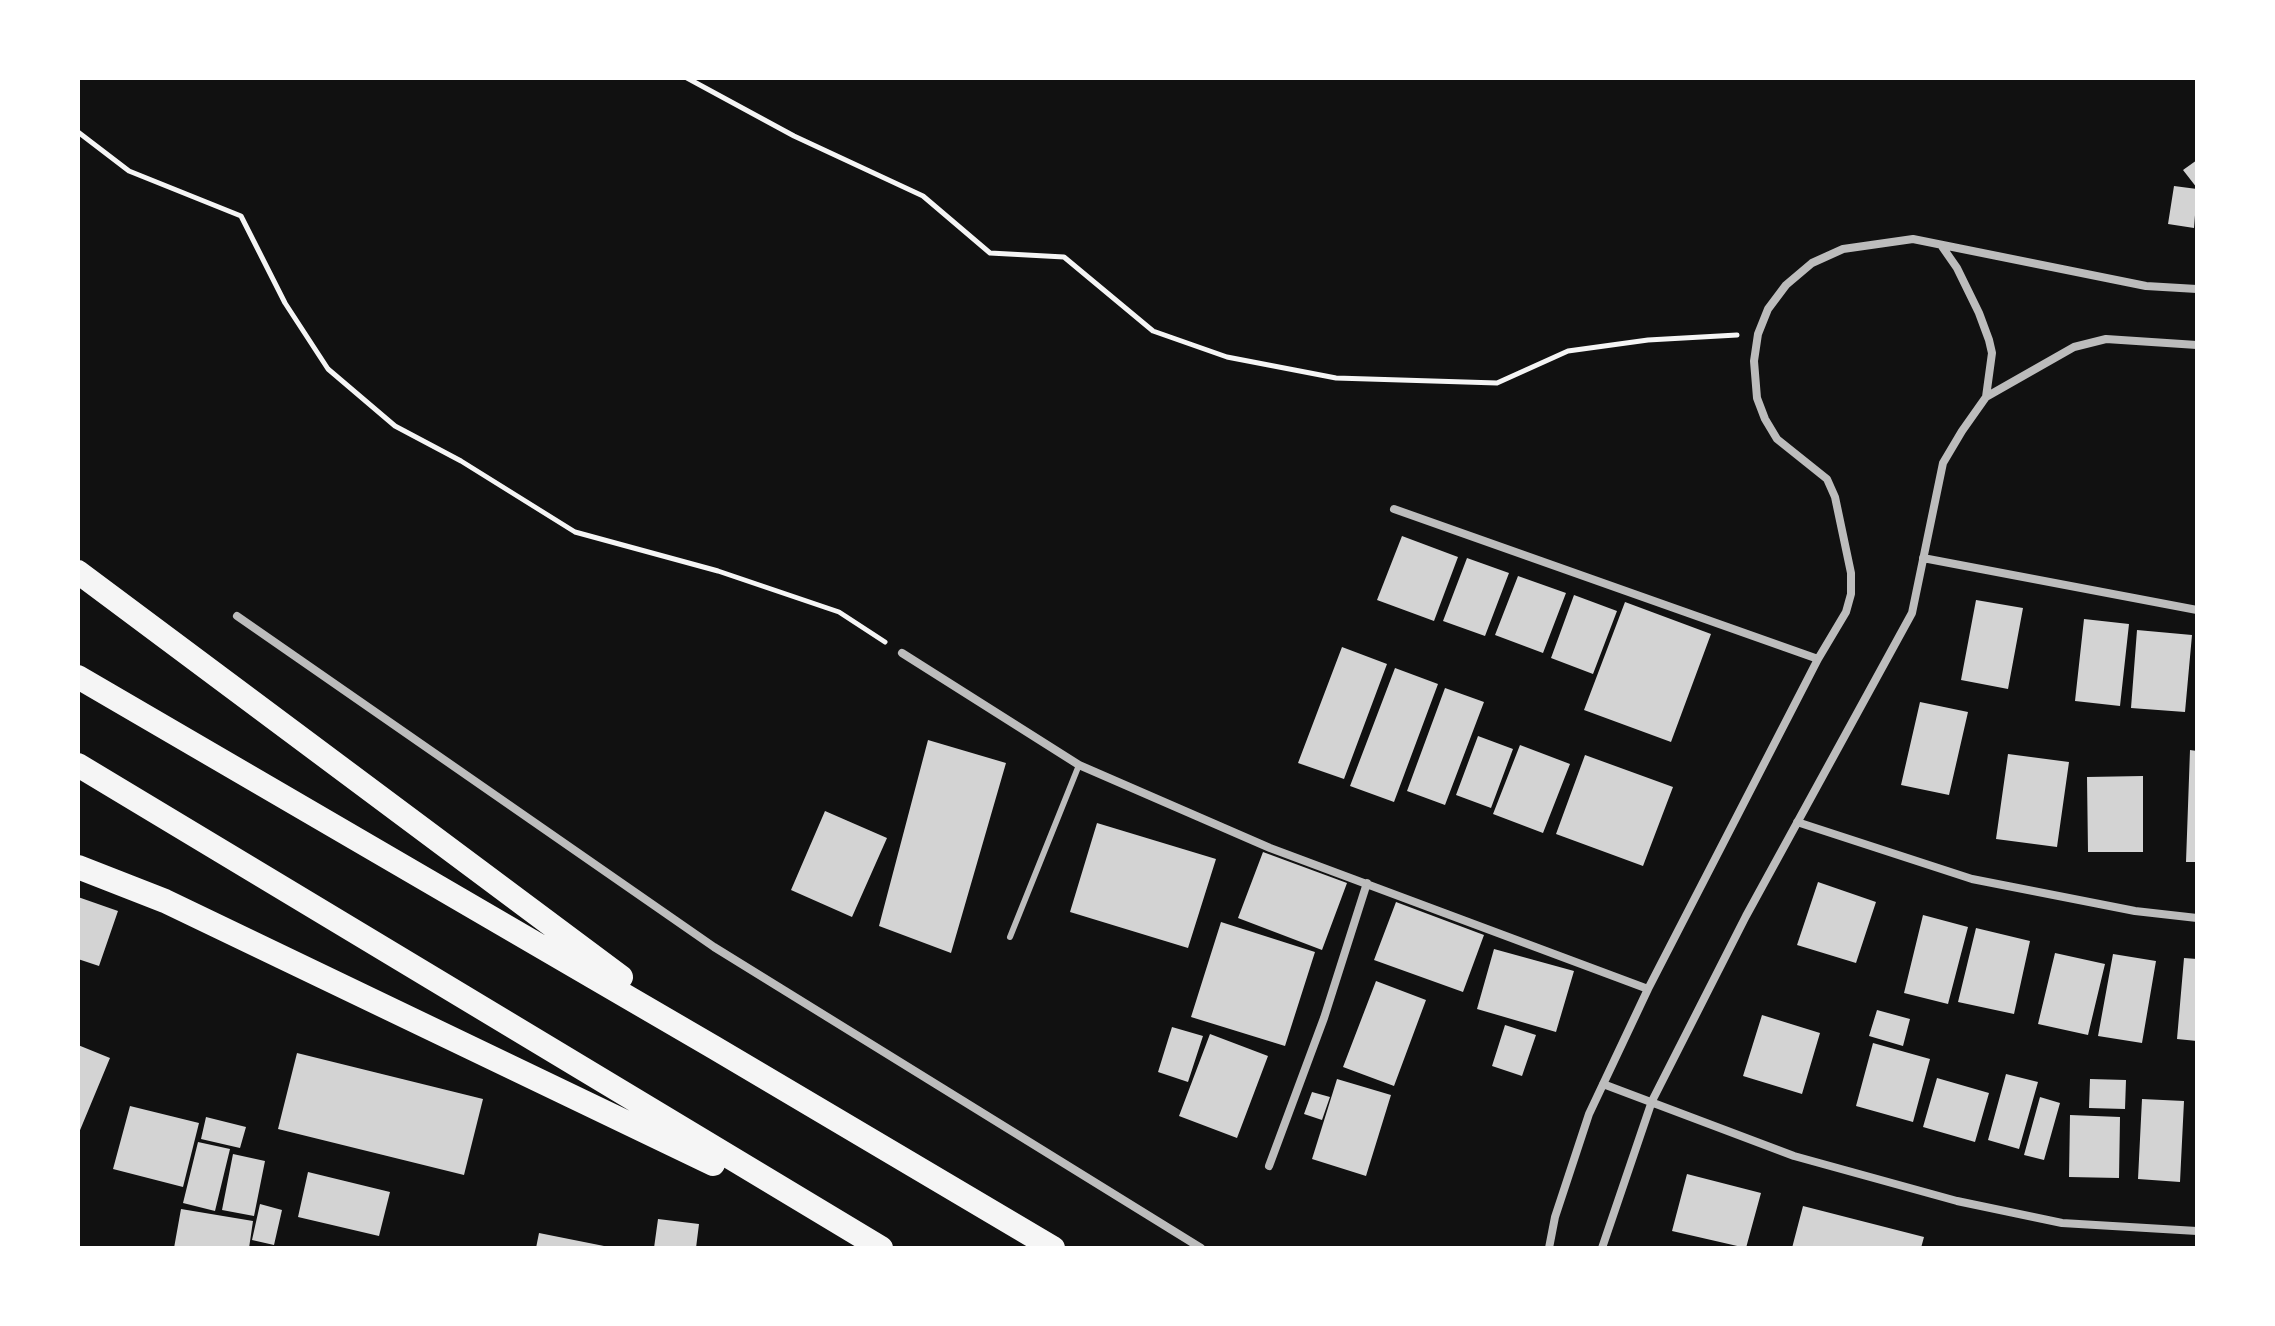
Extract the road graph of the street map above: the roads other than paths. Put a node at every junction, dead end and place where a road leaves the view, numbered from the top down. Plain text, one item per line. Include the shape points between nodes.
1 (1940, 245) junction
2 (2197, 289) edge
3 (2197, 345) edge
4 (1986, 397) junction
5 (1394, 509) dead end
6 (1923, 558) junction
7 (78, 572) edge
8 (2197, 610) edge
9 (237, 616) dead end
10 (902, 653) road end
11 (1818, 659) junction
12 (78, 677) edge
13 (78, 765) edge
14 (1079, 765) junction
15 (1797, 822) junction
16 (78, 867) edge
17 (1367, 883) junction
18 (2197, 918) edge
19 (1010, 937) dead end
20 (1648, 989) junction
21 (715, 1048) junction
22 (1603, 1084) junction
23 (1652, 1101) junction
24 (1269, 1166) dead end
25 (845, 1227) junction
26 (2197, 1231) edge
27 (881, 1248) edge
28 (1053, 1248) edge
29 (1201, 1248) edge
30 (1549, 1248) edge
31 (1602, 1248) edge

1 - 2 street via 2146,286
1 - 4 street via 1957,268 1989,340
1 - 11 street via 1913,239 1843,249 1812,263 1786,285 1758,334 1757,398 1765,419 1777,439 1827,479 1851,573 1846,612
3 - 4 street via 2106,339 2074,347
4 - 6 street via 1943,463
5 - 11 street
6 - 8 street
6 - 15 street via 1912,613
7 - 21 highway
9 - 29 street via 714,947
10 - 14 street
11 - 20 street
12 - 21 highway
13 - 25 highway
14 - 17 street via 1270,848
14 - 19 lane
15 - 18 street via 1972,879
15 - 23 street
16 - 25 highway via 165,901
17 - 20 street
17 - 24 street
20 - 22 street
21 - 28 highway
22 - 23 street
22 - 30 street
23 - 26 street via 1794,1156 1957,1201 2062,1223
23 - 31 street
25 - 27 highway

